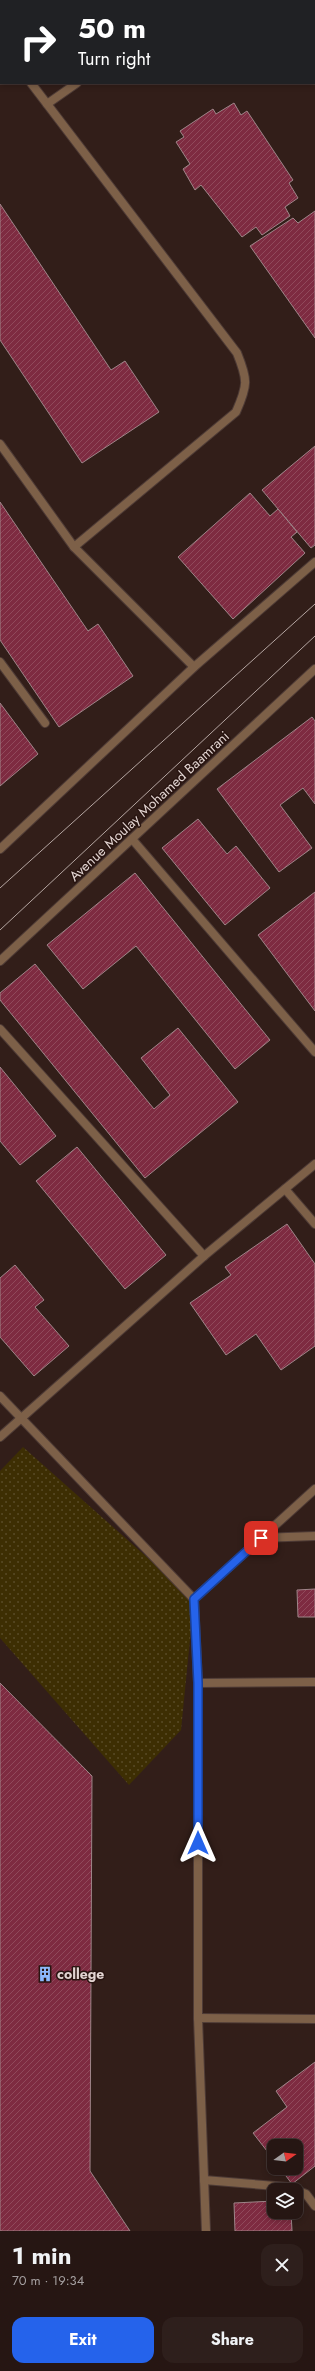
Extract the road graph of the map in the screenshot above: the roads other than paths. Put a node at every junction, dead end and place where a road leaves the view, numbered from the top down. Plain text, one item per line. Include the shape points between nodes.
1 (32, 84) edge
2 (76, 84) edge
3 (47, 104) junction
4 (0, 444) edge
5 (74, 547) junction
6 (315, 562) edge
7 (0, 662) edge
8 (194, 667) junction
9 (314, 673) edge
10 (45, 723) dead end
11 (132, 839) junction
12 (0, 849) edge
13 (0, 961) edge
14 (0, 1029) edge
15 (315, 1052) edge
16 (315, 1164) edge
17 (285, 1189) junction
18 (315, 1224) edge
19 (204, 1256) junction
20 (0, 1396) edge
21 (21, 1419) junction
22 (0, 1437) edge
23 (315, 1489) edge
24 (315, 1536) edge
25 (261, 1538) junction
26 (194, 1599) junction
27 (315, 1682) edge
28 (198, 1683) junction
29 (198, 2018) junction
30 (315, 2019) edge
31 (204, 2180) junction
32 (315, 2206) edge
33 (206, 2231) edge

1 - 3 street
2 - 3 street
3 - 5 street via 237,353 246,375 244,393 236,412
4 - 5 street
5 - 8 street
6 - 8 street
7 - 10 street
8 - 12 street
9 - 11 street, Avenue Moulay Mohamed Baamrani
11 - 13 street, Avenue Moulay Mohamed Baamrani
11 - 15 street
14 - 19 street
16 - 17 street
17 - 18 street
17 - 19 street
19 - 21 street
20 - 21 street
21 - 22 street
21 - 26 street
23 - 25 street
24 - 25 street
25 - 26 street
26 - 28 street
27 - 28 street
28 - 29 street
29 - 30 street
29 - 31 street
31 - 32 street via 288,2187 306,2194
31 - 33 street

